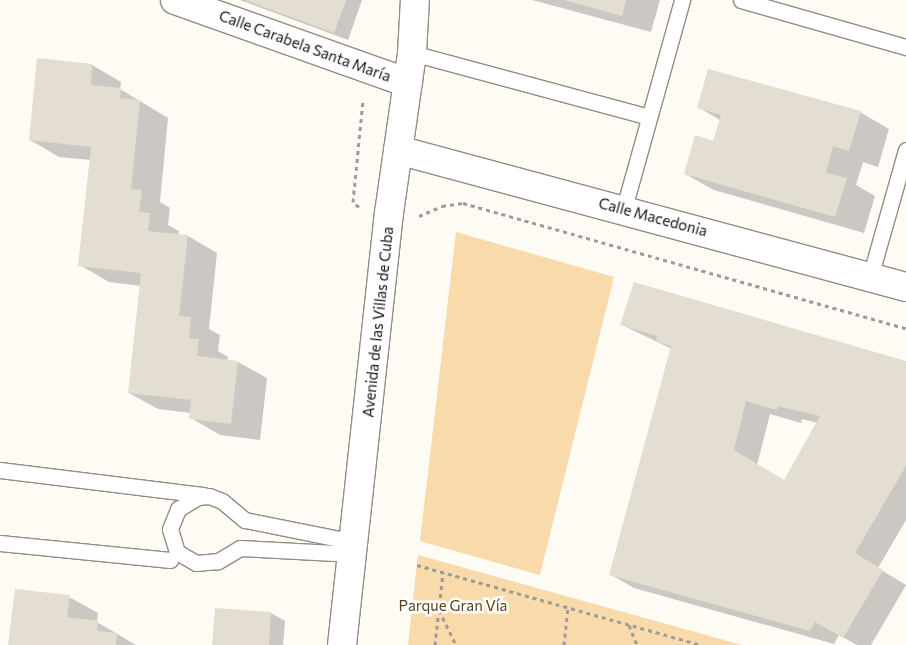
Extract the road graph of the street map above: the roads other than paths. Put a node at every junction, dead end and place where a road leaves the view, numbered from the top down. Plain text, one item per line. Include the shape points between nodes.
1 (174, 0) edge
2 (415, 0) edge
3 (682, 0) edge
4 (741, 0) edge
5 (906, 47) edge
6 (412, 52) junction
7 (408, 83) junction
8 (649, 117) junction
9 (398, 150) junction
10 (906, 150) edge
11 (624, 208) junction
12 (870, 277) junction
13 (906, 287) edge
14 (0, 470) edge
15 (209, 496) junction
16 (0, 543) edge
17 (354, 548) junction
18 (170, 560) dead end
19 (342, 645) edge

1 - 7 street, Calle Carabela Santa María
2 - 6 street, Avenida de las Villas de Cuba
3 - 8 lane
4 - 5 lane
6 - 7 street, Avenida de las Villas de Cuba
6 - 8 lane
7 - 9 street, Avenida de las Villas de Cuba
8 - 11 lane
9 - 11 street, Calle Macedonia
9 - 17 street, Avenida de las Villas de Cuba
10 - 12 lane
11 - 12 street, Calle Macedonia
12 - 13 street, Calle Macedonia
14 - 15 lane
15 - 17 lane via 222,500 245,520
15 - 17 lane via 198,497 178,509 170,529 177,552 196,563 218,561 240,548
16 - 18 lane
17 - 19 street, Avenida de las Villas de Cuba

